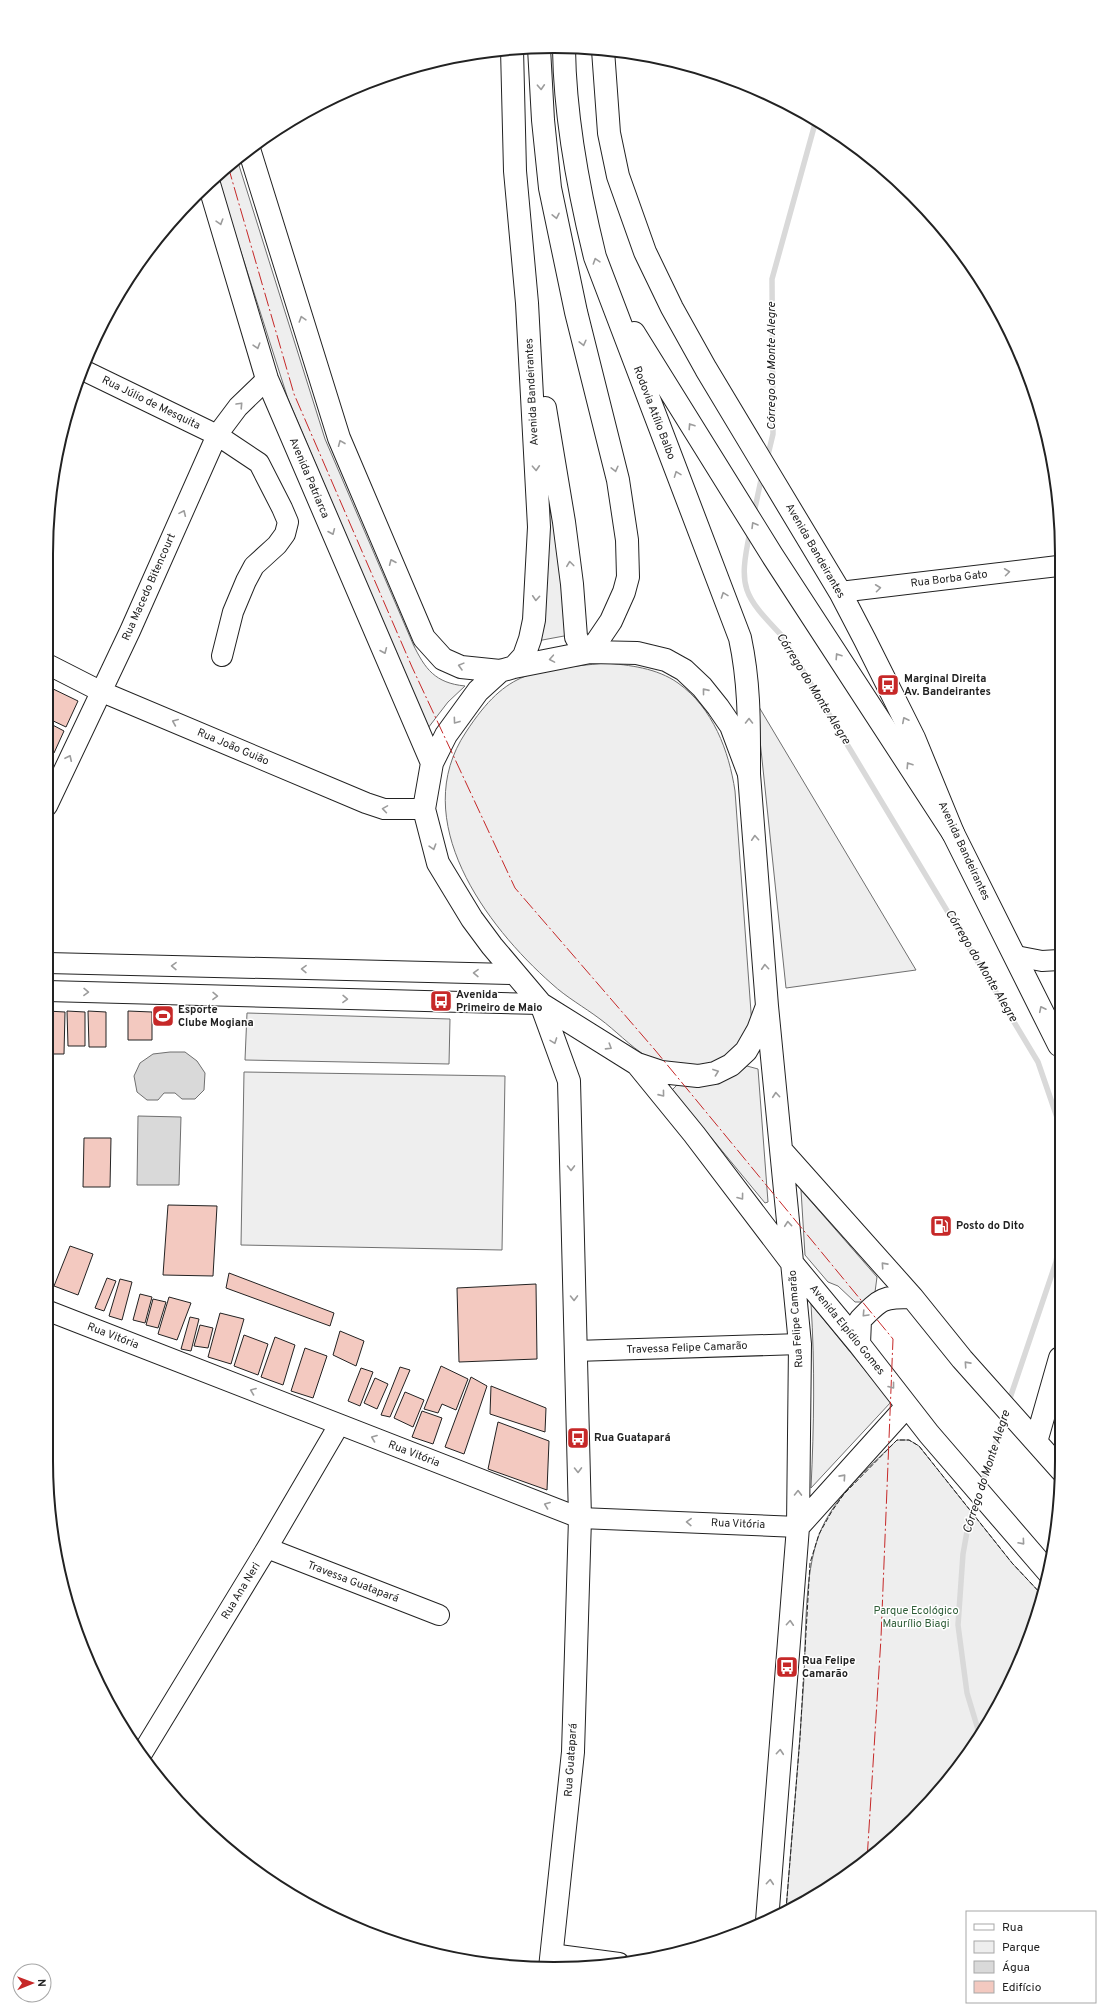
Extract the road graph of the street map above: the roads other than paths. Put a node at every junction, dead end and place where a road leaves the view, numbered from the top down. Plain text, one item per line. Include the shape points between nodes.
1 (539, 53) edge
2 (564, 53) edge
3 (512, 55) edge
4 (603, 56) edge
5 (251, 156) edge
6 (211, 190) edge
7 (603, 282) junction
8 (527, 303) junction
9 (87, 372) edge
10 (267, 379) junction
11 (217, 435) junction
12 (1055, 566) edge
13 (840, 592) junction
14 (590, 652) junction
15 (222, 656) dead end
16 (53, 667) edge
17 (507, 669) junction
18 (100, 691) junction
19 (432, 763) junction
20 (749, 774) junction
21 (53, 793) edge
22 (424, 809) junction
23 (953, 833) junction
24 (1016, 956) junction
25 (1055, 960) edge
26 (53, 963) edge
27 (515, 974) junction
28 (53, 992) edge
29 (541, 1004) junction
30 (768, 1006) junction
31 (1055, 1034) edge
32 (637, 1064) junction
33 (781, 1150) junction
34 (792, 1263) junction
35 (912, 1297) junction
36 (53, 1313) edge
37 (800, 1344) junction
38 (859, 1344) junction
39 (575, 1351) junction
40 (1055, 1376) edge
41 (907, 1406) junction
42 (339, 1425) junction
43 (1036, 1442) junction
44 (1055, 1463) edge
45 (580, 1518) junction
46 (798, 1527) junction
47 (267, 1548) junction
48 (1043, 1567) edge
49 (439, 1615) dead end
50 (145, 1749) edge
51 (768, 1914) edge
52 (551, 1961) edge
53 (569, 1962) edge

1 -> 14 main road via 550,188 576,312 618,480 627,540 628,577 624,592 612,621
7 -> 2 main road, Rodovia Atílio Balbo via 582,205 571,139
3 - 8 main road, Avenida Bandeirantes via 515,171
4 - 13 main road, Avenida Bandeirantes via 609,133 618,176 645,252 672,308
17 -> 5 main road via 461,667 443,659 424,638 339,438
6 -> 10 main road, Avenida Patriarca
20 -> 7 main road, Rodovia Atílio Balbo via 749,699 747,671 740,638
23 -> 7 main road via 772,555
14 -> 8 main road, Avenida Bandeirantes via 581,646 576,637 564,522
8 -> 17 main road, Avenida Bandeirantes via 539,527 534,620 524,656
9 - 11 street, Rua Júlio de Mesquita
11 -> 10 street, Rua Macedo Bitencourt via 238,407
10 -> 19 main road, Avenida Patriarca
11 - 15 street, Rua Júlio de Mesquita via 259,463 288,522 285,534 277,546 254,566 246,581 233,612
18 -> 11 street, Rua Macedo Bitencourt via 130,631
13 -> 12 street, Rua Borba Gato
23 -> 13 main road, Avenida Bandeirantes via 914,738
14 -> 17 main road
20 -> 14 main road via 731,726 702,687 684,670 666,660 637,653
16 - 18 street, Rua João Guião
17 -> 19 main road, Avenida Bandeirantes via 478,691 446,735
21 -> 18 street, Rua Macedo Bitencourt
22 -> 18 street, Rua João Guião via 384,809 366,804
19 - 22 main road, Avenida Bandeirantes
30 -> 20 main road
22 -> 27 main road, Avenida Bandeirantes via 438,863 472,919
23 - 24 main road, Avenida Bandeirantes
24 - 25 street via 1042,961
31 -> 24 main road, Avenida Bandeirantes
27 -> 26 street
27 - 29 main road, Avenida Bandeirantes
28 -> 29 street
29 -> 32 main road, Avenida Bandeirantes
29 -> 39 main road, Rua Guatapará via 569,1081
32 -> 30 main road via 661,1072 682,1075 715,1073 746,1051
33 -> 30 main road, Rua Felipe Camarão
32 -> 34 main road, Avenida Elpídio Gomes
34 -> 33 main road, Rua Felipe Camarão
35 -> 33 main road
34 - 37 main road, Rua Felipe Camarão
34 - 38 main road, Avenida Elpídio Gomes
35 -> 38 main road via 888,1297 874,1306 860,1320
43 -> 35 main road
42 -> 36 street, Rua Vitória
37 - 39 street, Travessa Felipe Camarão
46 -> 37 main road, Rua Felipe Camarão
38 -> 41 main road, Avenida Elpídio Gomes
39 -> 45 main road, Rua Guatapará
40 - 43 main road
46 -> 41 main road
41 -> 48 main road, Avenida Elpídio Gomes
45 -> 42 street, Rua Vitória
42 - 47 street, Rua Ana Neri
43 - 44 main road
46 -> 45 street, Rua Vitória
45 - 52 main road, Rua Guatapará via 573,1752
51 -> 46 main road, Rua Felipe Camarão
47 - 49 street, Travessa Guatapará
47 - 50 street, Rua Ana Neri
52 - 53 street

